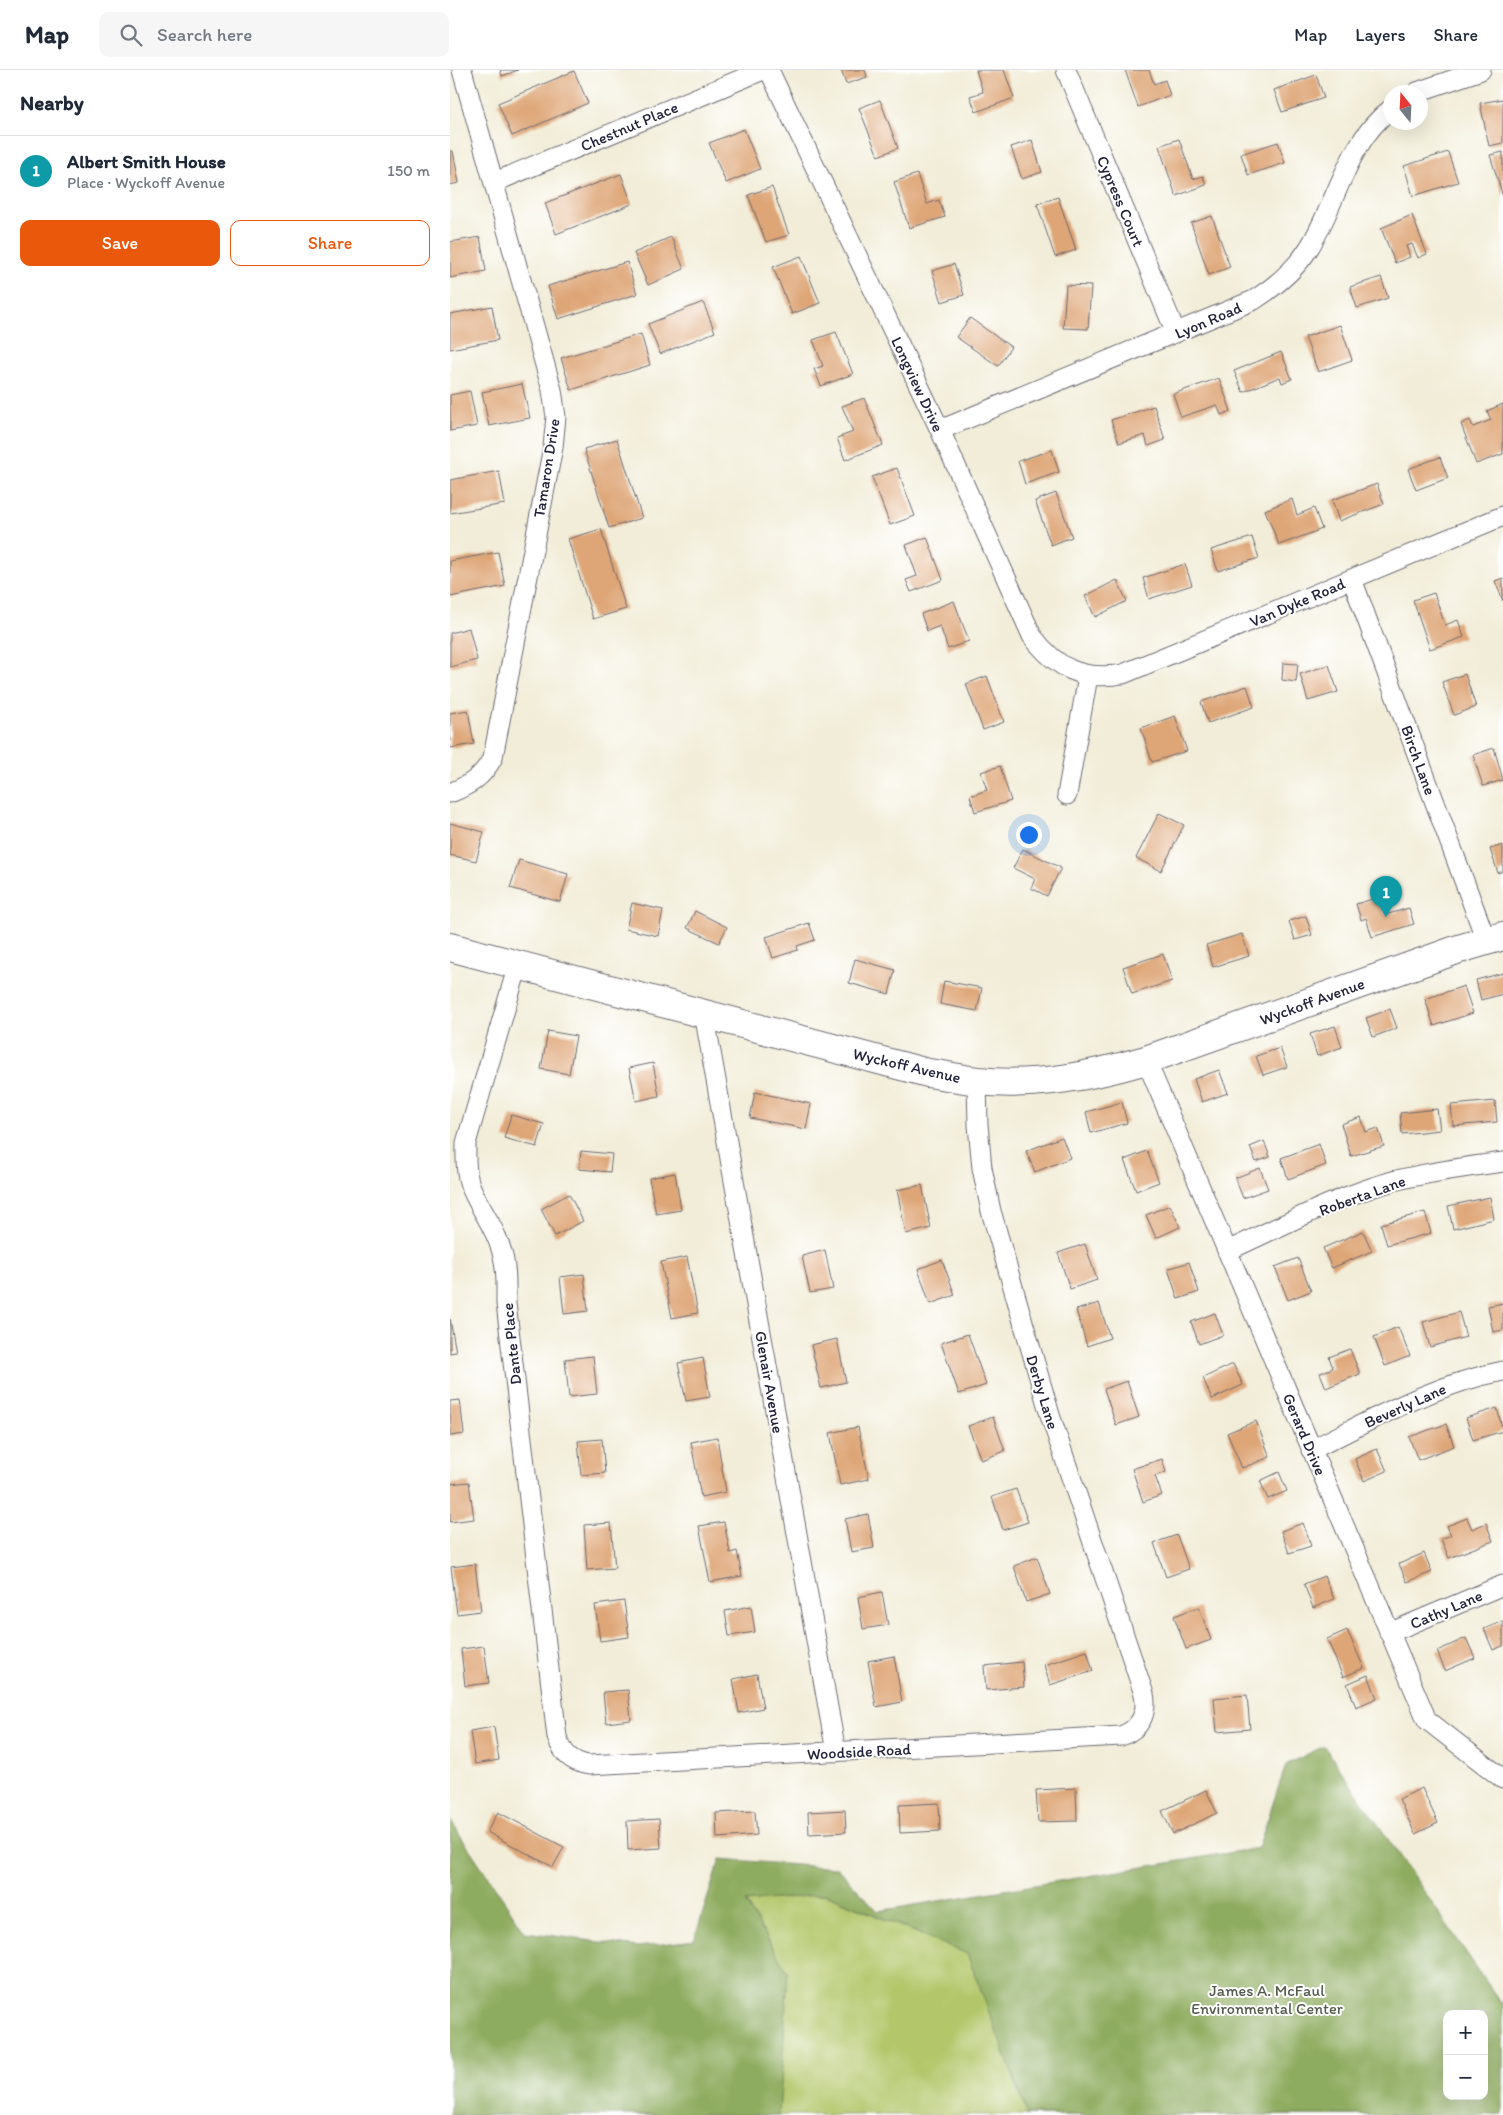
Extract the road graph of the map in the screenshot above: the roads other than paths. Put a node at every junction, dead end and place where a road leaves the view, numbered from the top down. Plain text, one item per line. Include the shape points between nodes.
1 (462, 70) edge
2 (763, 70) edge
3 (769, 70) edge
4 (1066, 70) edge
5 (1481, 70) edge
6 (1428, 88) edge
7 (1383, 116) edge
8 (495, 182) junction
9 (1176, 333) junction
10 (940, 430) junction
11 (1503, 516) edge
12 (1352, 579) junction
13 (1088, 676) junction
14 (450, 793) edge
15 (1067, 795) dead end
16 (1495, 938) edge
17 (450, 947) edge
18 (518, 965) junction
19 (704, 1013) junction
20 (1146, 1060) junction
21 (978, 1081) junction
22 (1503, 1162) edge
23 (1227, 1251) junction
24 (1503, 1371) edge
25 (1312, 1450) junction
26 (1503, 1585) edge
27 (1389, 1632) junction
28 (1144, 1694) joint
29 (557, 1737) joint
30 (836, 1752) junction
31 (1503, 1779) edge

1 - 8 street, Tamaron Drive
2 - 8 street, Chestnut Place
3 - 10 street, Longview Drive
4 - 9 street, Cypress Court
5 - 6 street
7 - 9 street, Lyon Road via 1358,146 1310,246 1295,268 1254,300
8 - 14 street, Tamaron Drive via 552,390 556,417 553,447 493,757 478,779
9 - 10 street, Lyon Road
10 - 13 street, Longview Drive via 1032,636 1057,663
11 - 12 street, Van Dyke Road
12 - 13 street, Van Dyke Road via 1138,669 1105,677
12 - 16 street, Birch Lane
13 - 15 street
16 - 20 main road, Wyckoff Avenue
17 - 18 main road, Wyckoff Avenue
18 - 19 main road, Wyckoff Avenue
18 - 29 street, Dante Place via 466,1143 466,1163 468,1181 493,1226 506,1274 506,1303
19 - 21 main road, Wyckoff Avenue via 928,1072
19 - 30 street, Glenair Avenue
20 - 21 main road, Wyckoff Avenue via 1062,1080 1022,1083
20 - 23 street, Gerard Drive
21 - 28 street, Derby Lane via 981,1150 990,1211 1050,1415
22 - 23 street, Roberta Lane via 1427,1173 1392,1182 1351,1196
23 - 25 street, Gerard Drive
24 - 25 street, Beverly Lane via 1403,1404
25 - 27 street, Gerard Drive
26 - 27 street, Cathy Lane
27 - 31 street, Gerard Drive via 1427,1720
28 - 30 street, Woodside Road via 1146,1704 1139,1725 1121,1736
29 - 30 street, Woodside Road via 568,1757 589,1765

